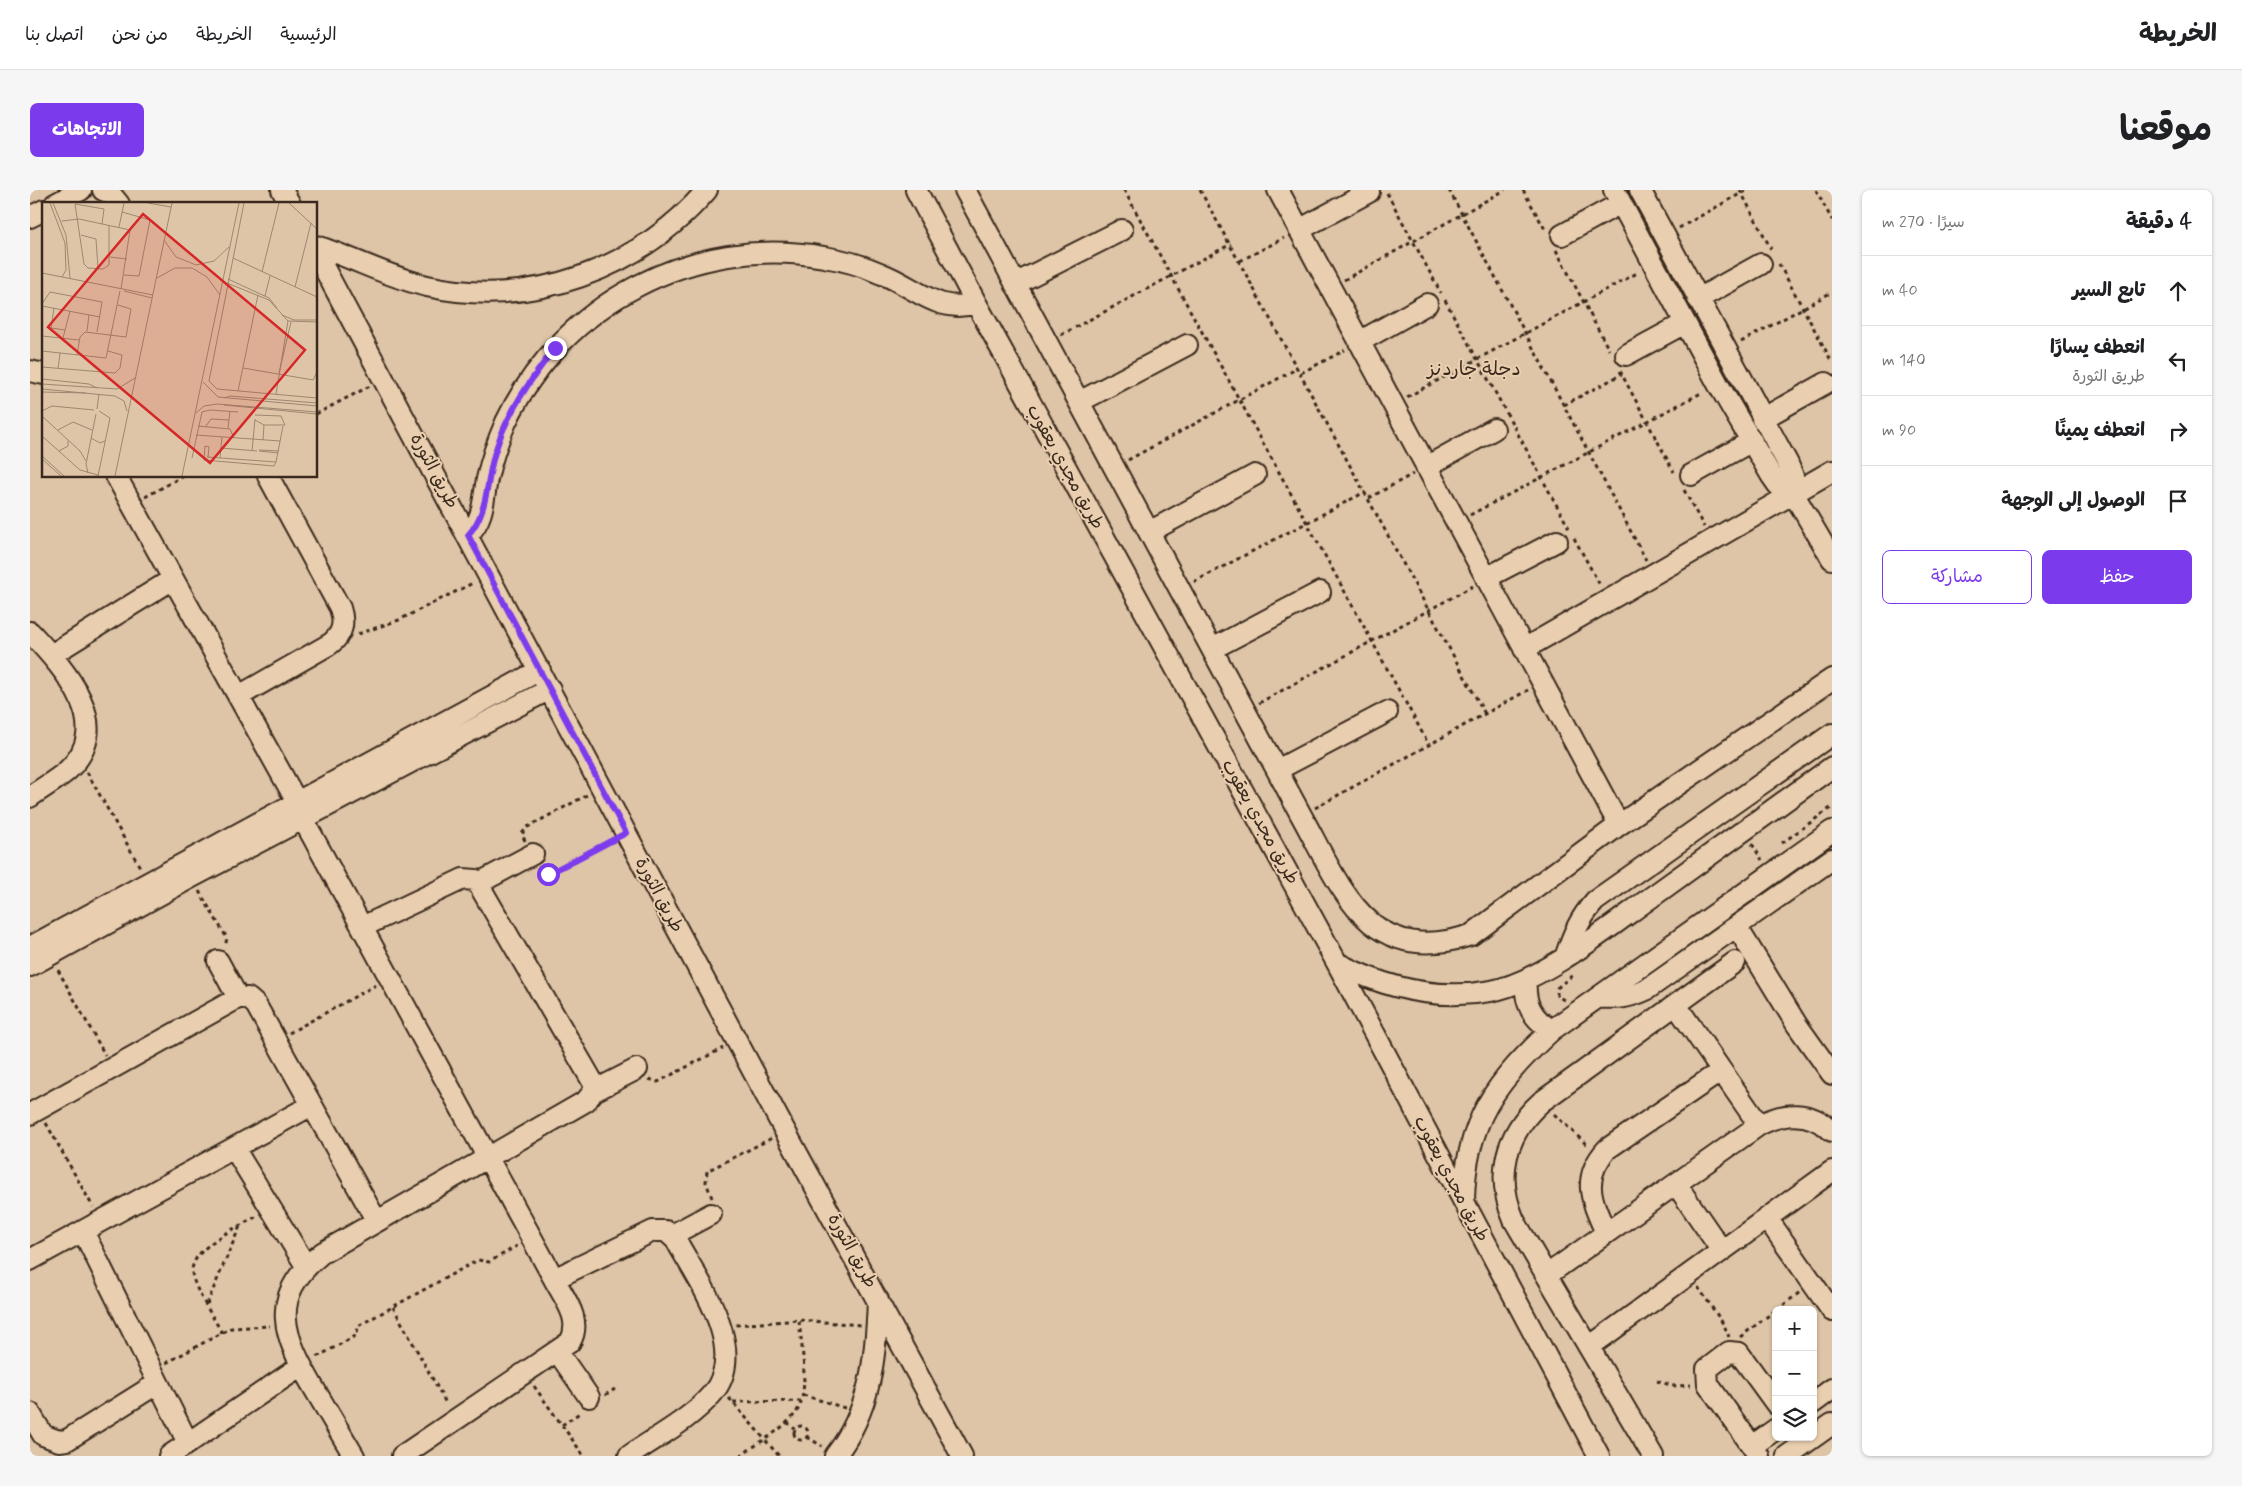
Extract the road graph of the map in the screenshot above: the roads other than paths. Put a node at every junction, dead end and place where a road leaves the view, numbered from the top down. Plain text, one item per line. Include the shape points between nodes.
1 (81, 190) edge
2 (103, 190) edge
3 (282, 190) edge
4 (707, 190) edge
5 (965, 190) edge
6 (1278, 190) edge
7 (1377, 191) edge
8 (1642, 191) edge
9 (924, 193) edge
10 (1617, 197) edge
11 (59, 202) edge
12 (118, 202) edge
13 (289, 202) edge
14 (42, 211) edge
15 (30, 217) edge
16 (1122, 230) dead end
17 (1299, 230) junction
18 (1562, 234) dead end
19 (318, 247) edge
20 (318, 257) edge
21 (1761, 264) dead end
22 (1015, 284) junction
23 (1698, 299) junction
24 (976, 303) junction
25 (1427, 304) dead end
26 (1685, 322) junction
27 (1359, 342) junction
28 (1187, 345) dead end
29 (1626, 355) dead end
30 (1826, 383) dead end
31 (1079, 402) junction
32 (1762, 419) junction
33 (1494, 429) dead end
34 (1752, 441) junction
35 (1426, 467) junction
36 (1832, 471) edge
37 (1255, 475) dead end
38 (1690, 475) dead end
39 (117, 478) edge
40 (269, 478) edge
41 (1793, 493) junction
42 (1149, 532) junction
43 (468, 535) junction
44 (1557, 541) dead end
45 (1832, 559) edge
46 (1486, 578) junction
47 (173, 579) junction
48 (1320, 592) dead end
49 (30, 632) edge
50 (1212, 649) junction
51 (1524, 649) junction
52 (51, 655) junction
53 (540, 670) junction
54 (1832, 679) edge
55 (550, 689) junction
56 (239, 696) junction
57 (1386, 712) dead end
58 (1832, 734) edge
59 (1832, 767) edge
60 (1277, 770) junction
61 (30, 797) edge
62 (300, 810) junction
63 (1619, 825) junction
64 (1832, 831) edge
65 (532, 854) road end
66 (1830, 866) edge
67 (479, 883) junction
68 (362, 927) junction
69 (1738, 927) junction
70 (30, 947) edge
71 (1566, 955) junction
72 (218, 961) road end
73 (1735, 962) dead end
74 (1337, 963) junction
75 (30, 966) edge
76 (1526, 980) junction
77 (238, 998) junction
78 (1599, 998) junction
79 (1676, 1005) junction
80 (1552, 1030) junction
81 (637, 1069) road end
82 (1721, 1071) junction
83 (1832, 1074) edge
84 (594, 1091) junction
85 (312, 1105) junction
86 (34, 1112) edge
87 (1759, 1125) junction
88 (1832, 1131) edge
89 (234, 1148) junction
90 (488, 1157) junction
91 (1832, 1172) edge
92 (1676, 1184) junction
93 (1464, 1204) junction
94 (711, 1214) road end
95 (1767, 1218) junction
96 (376, 1220) junction
97 (82, 1231) junction
98 (1606, 1232) junction
99 (672, 1234) junction
100 (1722, 1250) junction
101 (30, 1260) edge
102 (306, 1266) junction
103 (1547, 1275) junction
104 (554, 1279) junction
105 (1824, 1295) edge
106 (878, 1298) junction
107 (1589, 1347) junction
108 (558, 1351) junction
109 (301, 1366) junction
110 (155, 1377) junction
111 (1832, 1389) edge
112 (589, 1396) dead end
113 (1772, 1398) edge
114 (1817, 1400) edge
115 (30, 1413) edge
116 (1832, 1424) edge
117 (1772, 1433) edge
118 (36, 1440) edge
119 (188, 1443) junction
120 (1756, 1451) edge
121 (169, 1456) edge
122 (354, 1456) edge
123 (402, 1456) edge
124 (629, 1456) edge
125 (835, 1456) edge
126 (962, 1456) edge
127 (1599, 1456) edge
128 (1653, 1456) edge
129 (1787, 1456) edge

1 - 11 street
2 - 12 street via 110,192
3 - 13 street
4 - 19 street via 676,222 633,253 584,276 533,289 480,292 427,286
5 - 22 street
6 - 17 street
7 - 17 street
8 - 23 street
9 - 24 street, طريق مجدي يعقوب
10 - 18 street
10 - 26 street
14 - 15 street
16 - 22 street
17 - 27 street
20 - 43 street, طريق الثورة
21 - 23 street
22 - 31 street
23 - 32 street
24 - 43 street via 959,307 942,305 882,274 835,259 796,253 736,254 707,259 651,278 624,292 576,327 536,371 506,423 487,479 482,513
24 - 74 street, طريق مجدي يعقوب
25 - 27 street
26 - 29 street
26 - 34 street
27 - 35 street
28 - 31 street
30 - 32 street
31 - 42 street
32 - 41 street via 1788,464 1793,476
33 - 35 street
34 - 38 street
34 - 41 street via 1778,485
35 - 46 street
36 - 41 street
37 - 42 street
39 - 47 street
40 - 56 street via 340,608 342,629 337,639
41 - 45 street
41 - 51 street
42 - 50 street
43 - 53 street, طريق الثورة
44 - 46 street
46 - 51 street
47 - 52 street
47 - 56 street
48 - 50 street
49 - 52 street
50 - 60 street
51 - 63 street
52 - 61 street via 75,687 86,713 86,735 79,756 68,770
53 - 55 street, طريق الثورة
53 - 62 street
54 - 63 street
55 - 62 street
55 - 106 street, طريق الثورة via 785,1131
56 - 62 street
57 - 60 street
58 - 71 street via 1595,901 1584,913
59 - 71 street via 1750,841
60 - 63 street via 1357,911 1376,928 1398,939 1422,944 1447,943 1470,935
62 - 68 street
62 - 70 street via 148,882
62 - 75 street via 192,878
64 - 78 street via 1766,866
65 - 67 street
66 - 69 street
67 - 68 street via 472,878 463,879
67 - 84 street via 594,1084
68 - 90 street
69 - 78 street via 1632,997
69 - 83 street via 1797,1025
71 - 76 street
72 - 77 street
73 - 79 street
74 - 76 street via 1367,978 1428,994 1491,991
74 - 93 street, طريق مجدي يعقوب
76 - 80 street via 1526,1001 1530,1010
77 - 85 street via 253,1001
77 - 86 street
78 - 80 street
79 - 82 street
79 - 103 street via 1541,1102 1520,1123 1513,1136 1504,1178 1506,1200 1514,1220
80 - 93 street via 1503,1079 1483,1111 1464,1170
81 - 84 street
82 - 87 street
82 - 98 street via 1600,1157 1590,1189
84 - 90 street via 586,1101
85 - 89 street
85 - 96 street
87 - 88 street via 1775,1117 1792,1114 1809,1116
87 - 92 street
89 - 97 street
89 - 102 street
90 - 96 street
90 - 104 street
91 - 95 street
92 - 98 street
92 - 100 street
93 - 127 street, طريق مجدي يعقوب
94 - 99 street
95 - 100 street
95 - 105 street
96 - 102 street
97 - 101 street
97 - 110 street
98 - 103 street
99 - 104 street via 660,1229 653,1231
99 - 124 street via 722,1327 727,1357 719,1386 698,1408
100 - 107 street
102 - 109 street via 293,1284 287,1304 286,1326 291,1347
103 - 107 street
104 - 108 street via 576,1326 570,1342
106 - 125 street via 870,1385 860,1413
106 - 126 street, طريق الثورة
107 - 128 street
108 - 112 street
108 - 123 street
109 - 119 street
109 - 122 street
110 - 118 street via 75,1437 59,1441
110 - 119 street
111 - 114 street
113 - 120 street via 1743,1357 1729,1348 1707,1369 1706,1379
115 - 118 street
116 - 129 street
117 - 120 street
119 - 121 street

